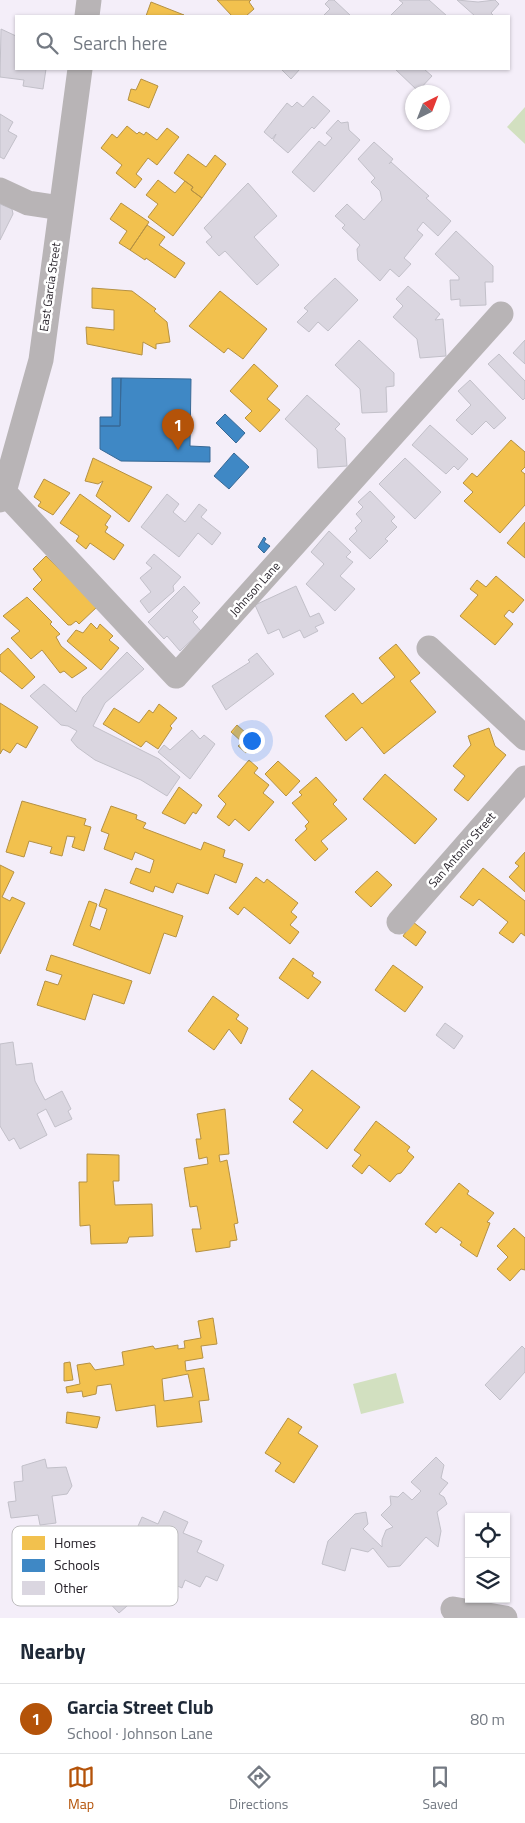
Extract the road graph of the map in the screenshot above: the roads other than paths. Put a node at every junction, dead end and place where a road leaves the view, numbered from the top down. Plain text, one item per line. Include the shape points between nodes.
1 (89, 0) edge
2 (87, 15) edge
3 (80, 70) edge
4 (0, 190) edge
5 (61, 208) junction
6 (501, 314) dead end
7 (6, 460) edge
8 (2, 496) edge
9 (429, 648) dead end
10 (525, 738) edge
11 (525, 778) edge
12 (399, 922) dead end
13 (453, 1609) dead end
14 (505, 1618) edge

1 - 2 street
3 - 5 street, East Garcia Street
4 - 5 street via 28,203
5 - 7 street, East Garcia Street via 41,360
6 - 8 street, Johnson Lane via 176,676
7 - 8 street, East Garcia Street
9 - 10 street
11 - 12 street, San Antonio Street
13 - 14 street

